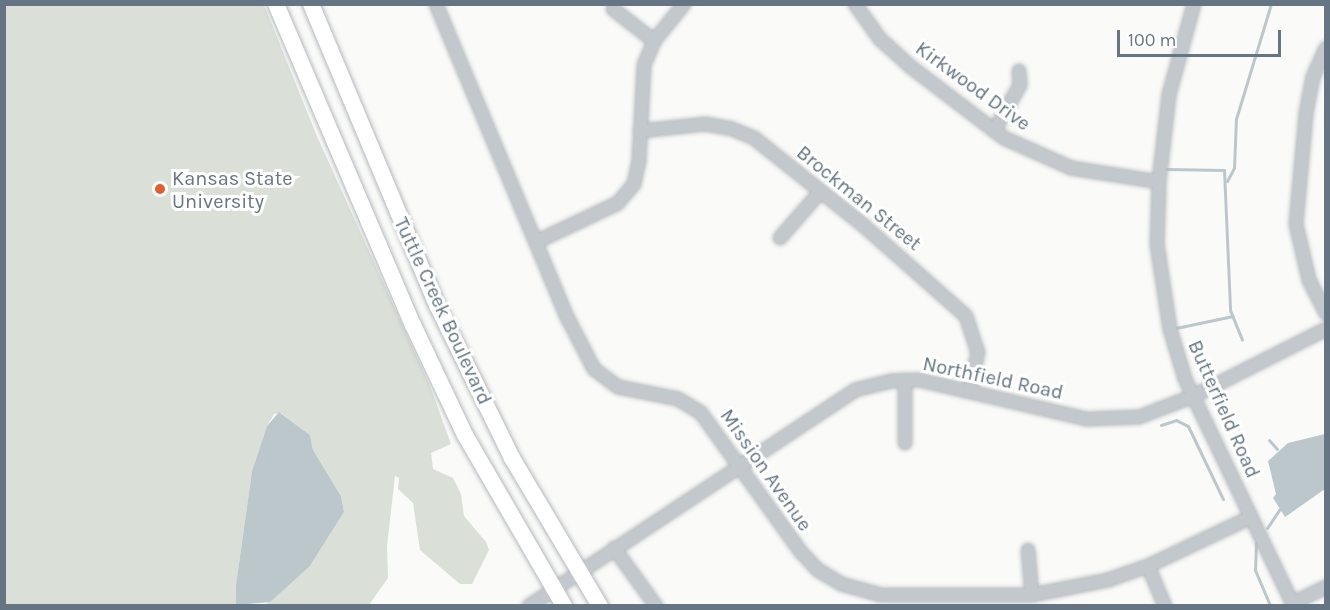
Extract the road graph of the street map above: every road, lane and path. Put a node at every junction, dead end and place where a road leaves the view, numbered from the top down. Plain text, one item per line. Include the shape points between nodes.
1 (276, 4) edge
2 (310, 4) edge
3 (436, 4) edge
4 (684, 4) edge
5 (855, 4) edge
6 (1194, 4) edge
7 (612, 9) dead end
8 (654, 41) junction
9 (1326, 48) edge
10 (1019, 71) dead end
11 (640, 131) junction
12 (994, 131) junction
13 (1159, 182) junction
14 (820, 192) junction
15 (780, 238) dead end
16 (536, 242) junction
17 (1326, 314) edge
18 (1326, 329) edge
19 (905, 380) junction
20 (970, 391) junction
21 (1194, 396) junction
22 (906, 443) dead end
23 (740, 464) junction
24 (1251, 517) junction
25 (614, 548) junction
26 (1028, 550) dead end
27 (1148, 566) junction
28 (579, 571) junction
29 (1326, 587) edge
30 (553, 588) junction
31 (1032, 595) junction
32 (1293, 604) edge
33 (529, 606) edge
34 (564, 606) edge
35 (600, 606) edge
36 (656, 606) edge
37 (1165, 606) edge

1 - 30 highway, Tuttle Creek Boulevard via 413,325 465,435
2 - 28 highway, Tuttle Creek Boulevard via 437,304 512,458
3 - 16 street, Mission Avenue
4 - 8 street
5 - 12 street, Kirkwood Drive via 880,39
6 - 13 street, Butterfield Road via 1169,94
7 - 8 street
8 - 11 street via 644,65
9 - 17 street via 1313,77 1306,114 1296,224 1309,280
10 - 12 street via 1020,85
11 - 14 street, Brockman Street via 705,124 732,129 754,138
11 - 16 street via 634,184 618,203
12 - 13 street, Kirkwood Drive via 1071,168
13 - 21 street, Butterfield Road via 1157,244 1165,304 1178,360
14 - 15 street
14 - 20 street, Brockman Street via 966,316 978,352
16 - 23 street, Mission Avenue via 582,351 594,369 618,387 691,405 709,421
18 - 21 street, Northfield Road
19 - 20 street, Northfield Road
19 - 22 street
19 - 23 street, Northfield Road via 855,390
20 - 21 street, Northfield Road via 1087,419 1149,416
21 - 24 street, Butterfield Road
23 - 25 street, Northfield Road
23 - 31 street, Mission Avenue via 800,551 818,570 841,584 881,595
24 - 27 street, Mission Avenue
24 - 32 street, Butterfield Road
25 - 28 street, Northfield Road
25 - 36 street
26 - 31 street
27 - 31 street, Mission Avenue via 1097,582
27 - 37 street
28 - 30 street, Northfield Road
28 - 35 highway, Tuttle Creek Boulevard
29 - 32 street
30 - 33 street, Northfield Road
30 - 34 highway, Tuttle Creek Boulevard

